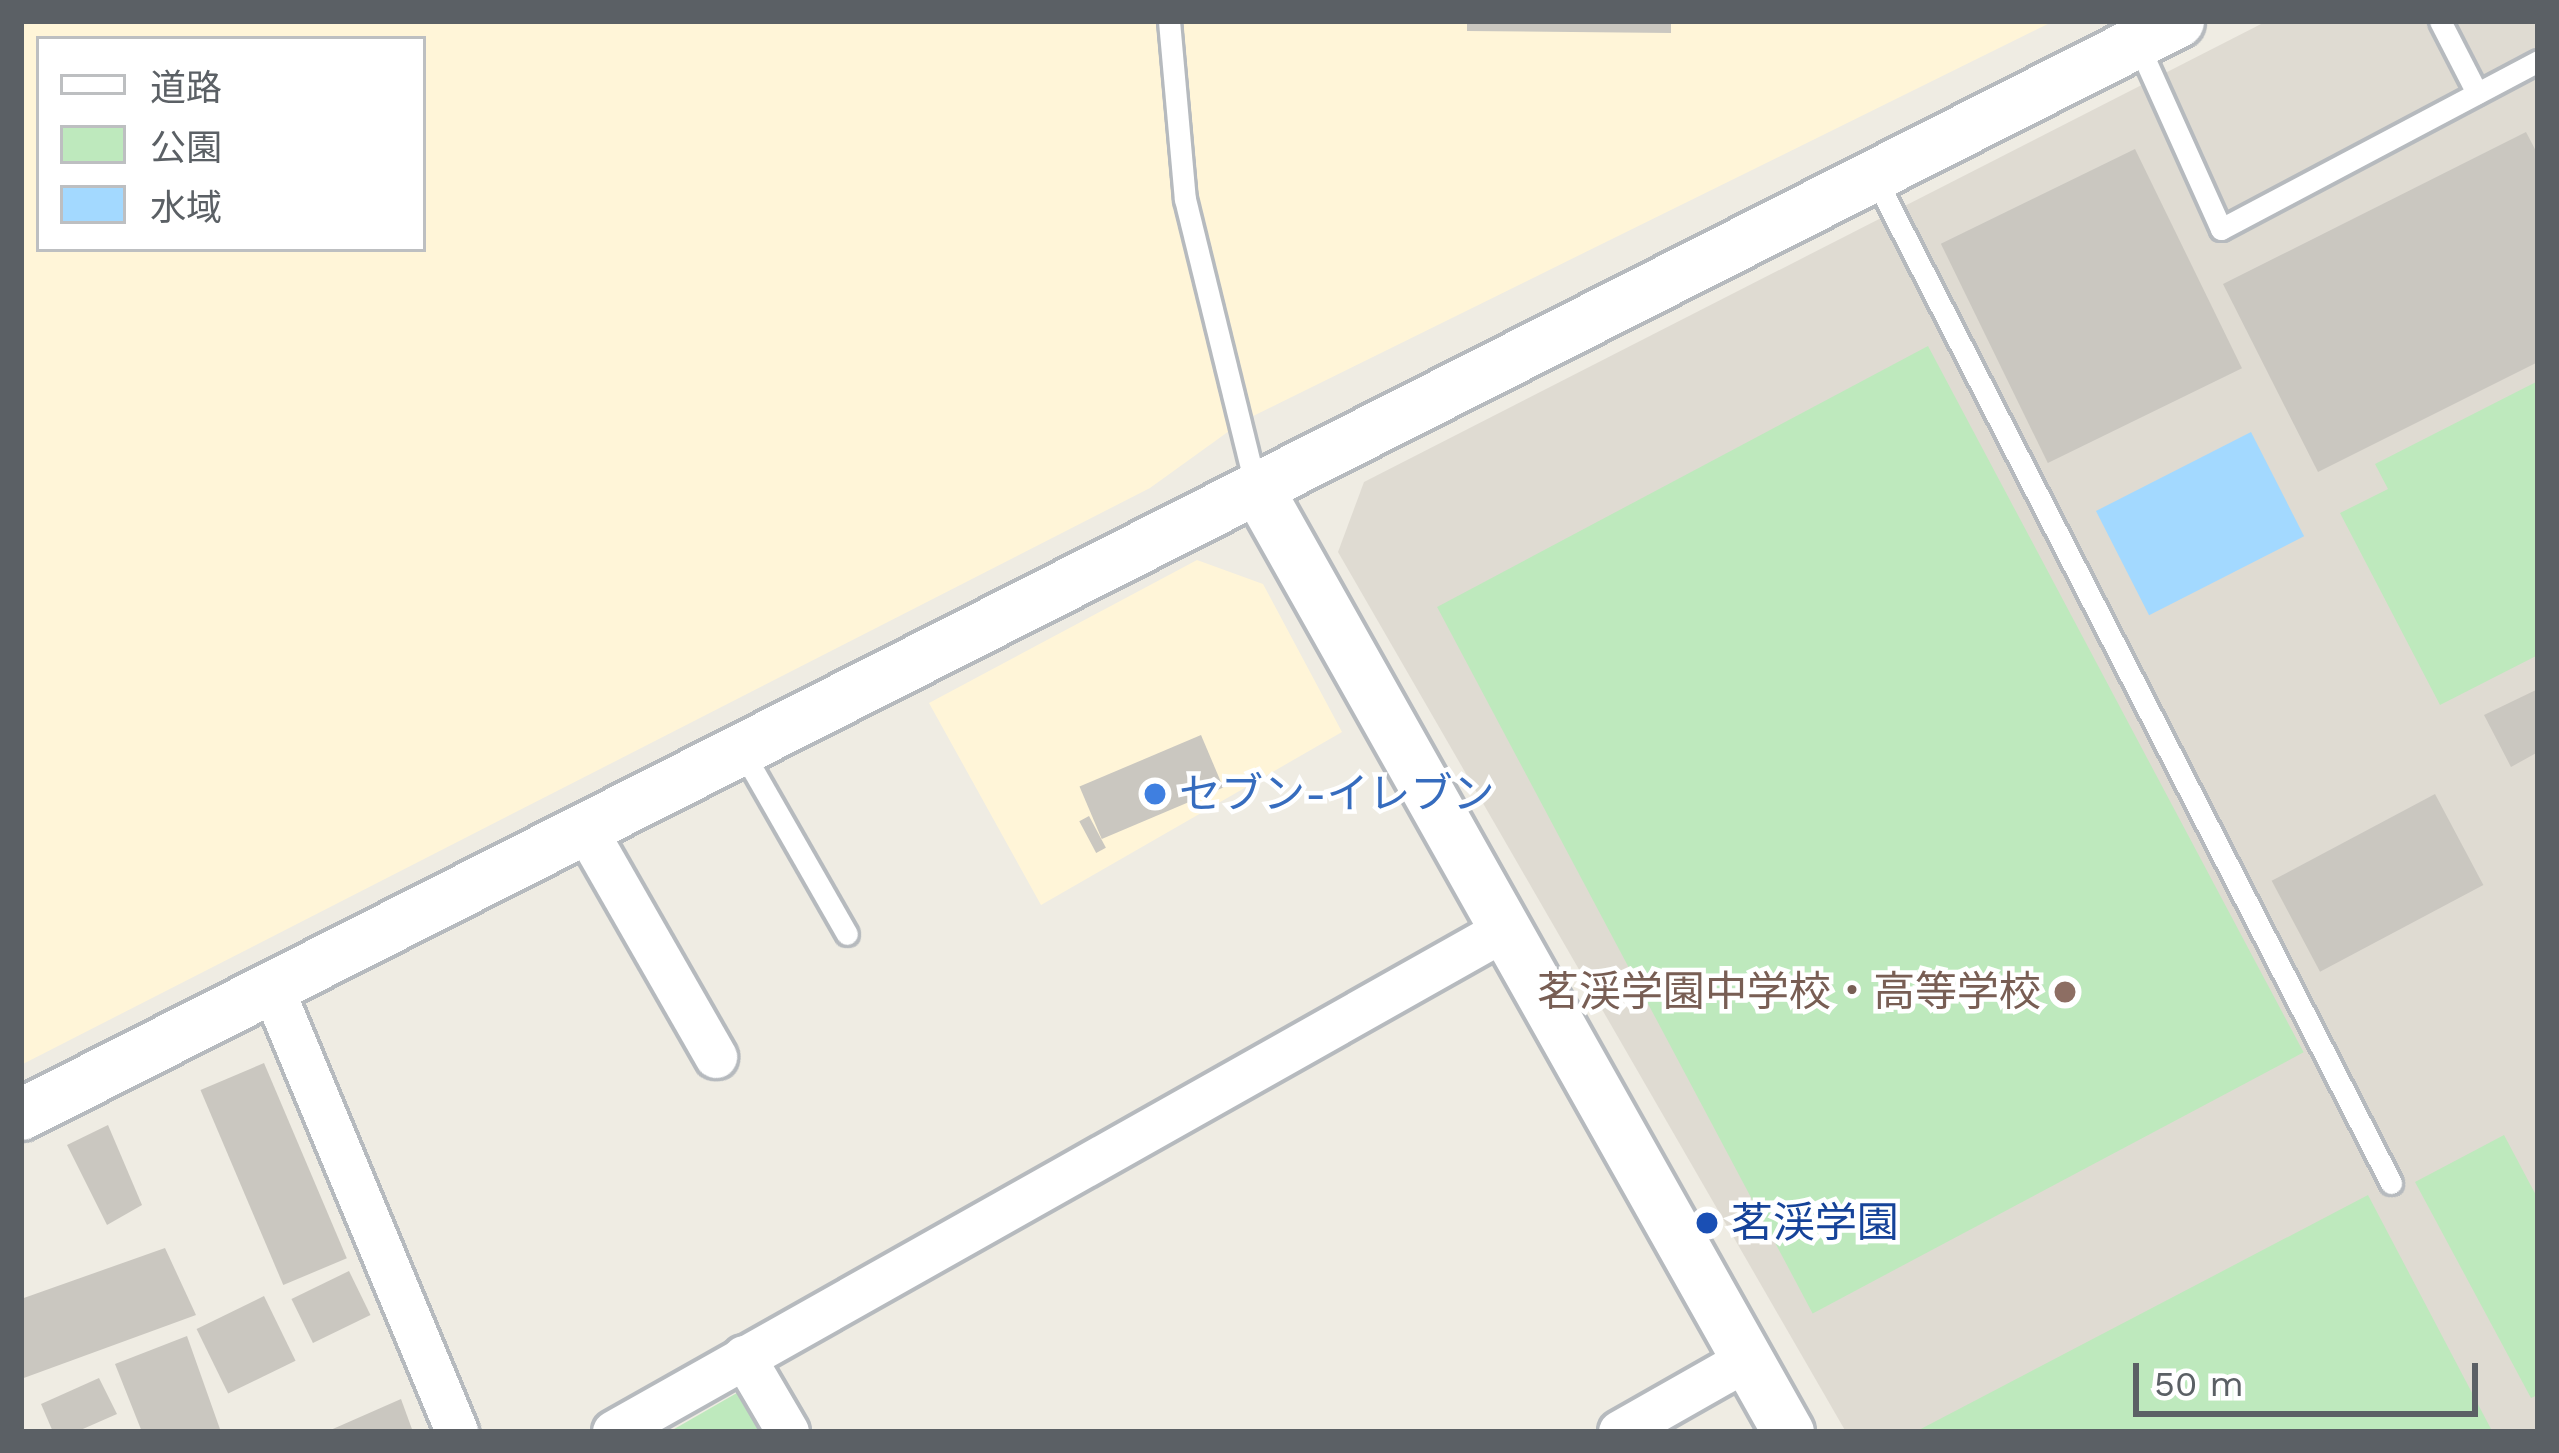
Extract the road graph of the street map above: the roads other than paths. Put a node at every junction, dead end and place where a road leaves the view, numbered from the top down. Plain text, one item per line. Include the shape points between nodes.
1 (1169, 21) edge
2 (2440, 21) edge
3 (2157, 32) edge
4 (2538, 61) edge
5 (2477, 93) junction
6 (1874, 176) junction
7 (1256, 488) junction
8 (741, 749) junction
9 (585, 828) junction
10 (1505, 930) junction
11 (847, 934) dead end
12 (272, 986) junction
13 (716, 1057) dead end
14 (21, 1114) edge
15 (2391, 1183) dead end
16 (744, 1357) junction
17 (1747, 1360) junction
18 (457, 1432) edge
19 (614, 1432) edge
20 (788, 1432) edge
21 (1619, 1432) edge
22 (1788, 1432) edge

1 - 7 lane via 1185,199
2 - 5 lane
3 - 5 lane via 2221,229
3 - 6 street
4 - 5 lane
6 - 7 street
6 - 15 lane
7 - 8 street
7 - 10 street
8 - 9 street
8 - 11 lane
9 - 12 street
9 - 13 street
10 - 16 street
10 - 17 street
12 - 14 street
12 - 18 street
16 - 19 street
16 - 20 street
17 - 21 street
17 - 22 street

